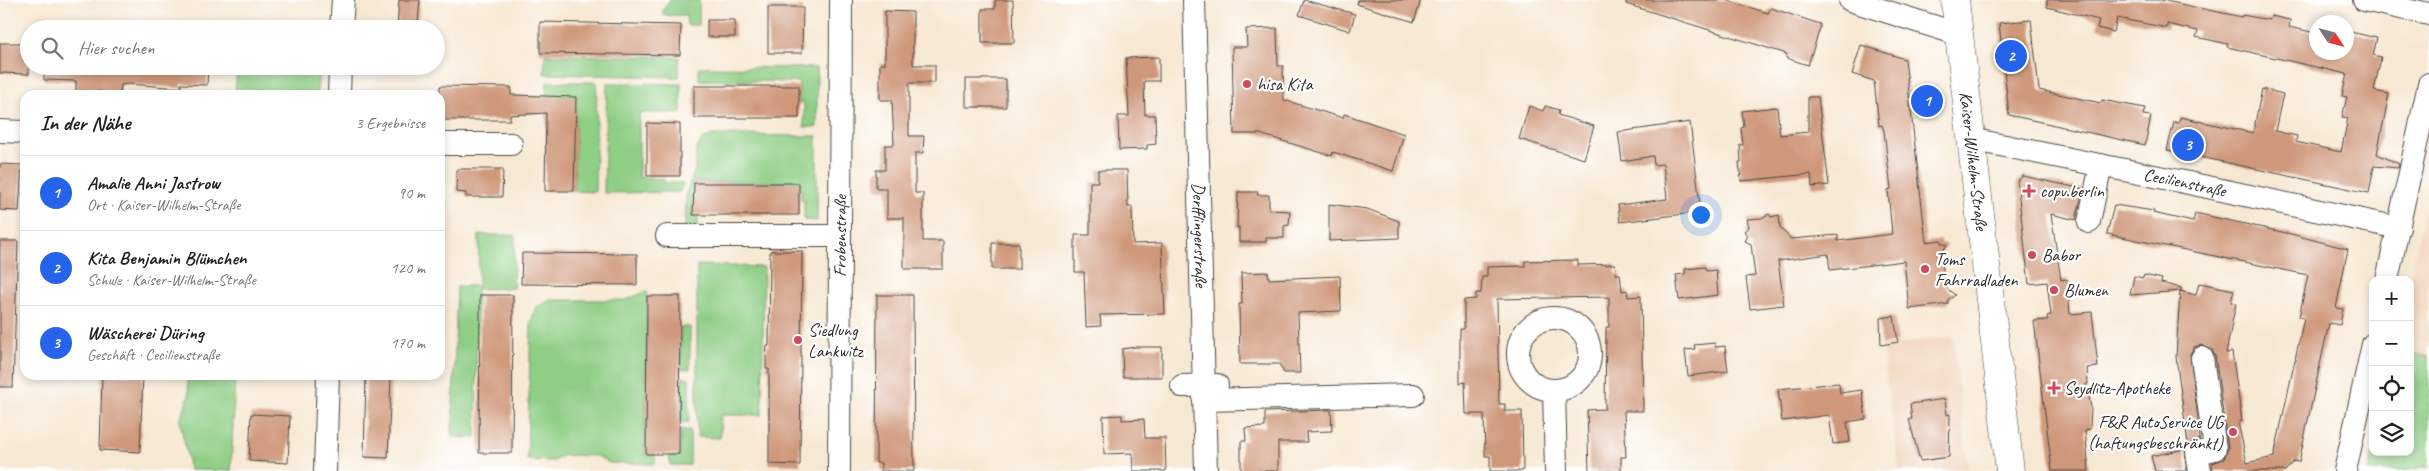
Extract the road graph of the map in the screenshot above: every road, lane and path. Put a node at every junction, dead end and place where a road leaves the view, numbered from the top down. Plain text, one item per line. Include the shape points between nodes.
1 (342, 0) edge
2 (841, 0) edge
3 (1194, 0) edge
4 (1850, 0) edge
5 (1955, 0) edge
6 (2364, 0) edge
7 (2429, 14) edge
8 (341, 20) edge
9 (1958, 34) junction
10 (340, 75) edge
11 (2429, 84) edge
12 (339, 90) edge
13 (0, 131) edge
14 (20, 132) edge
15 (1970, 140) junction
16 (445, 144) edge
17 (511, 144) dead end
18 (2101, 165) junction
19 (2089, 222) dead end
20 (2399, 228) junction
21 (667, 236) dead end
22 (840, 236) junction
23 (2388, 276) edge
24 (2202, 358) dead end
25 (2369, 362) edge
26 (328, 380) edge
27 (1236, 384) dead end
28 (1554, 390) dead end
29 (1197, 391) junction
30 (1413, 395) dead end
31 (325, 471) edge
32 (839, 471) edge
33 (1206, 471) edge
34 (1556, 471) edge
35 (2010, 471) edge
36 (2200, 471) edge
37 (2345, 471) edge

1 - 8 street
2 - 22 street, Frobenstraße
3 - 29 street, Derfflingerstraße
4 - 9 street
5 - 9 main road, Kaiser-Wilhelm-Straße
6 - 7 street
9 - 15 main road, Kaiser-Wilhelm-Straße
10 - 12 street
11 - 20 street
13 - 14 street
15 - 18 street, Cecilienstraße
15 - 35 main road, Kaiser-Wilhelm-Straße
16 - 17 street
18 - 19 street
18 - 20 street, Cecilienstraße
20 - 23 street
21 - 22 street
22 - 32 street, Frobenstraße
24 - 36 street via 2215,449 2197,453
25 - 37 street
26 - 31 street
27 - 29 street
28 - 34 street
29 - 30 street
29 - 33 street, Derfflingerstraße

